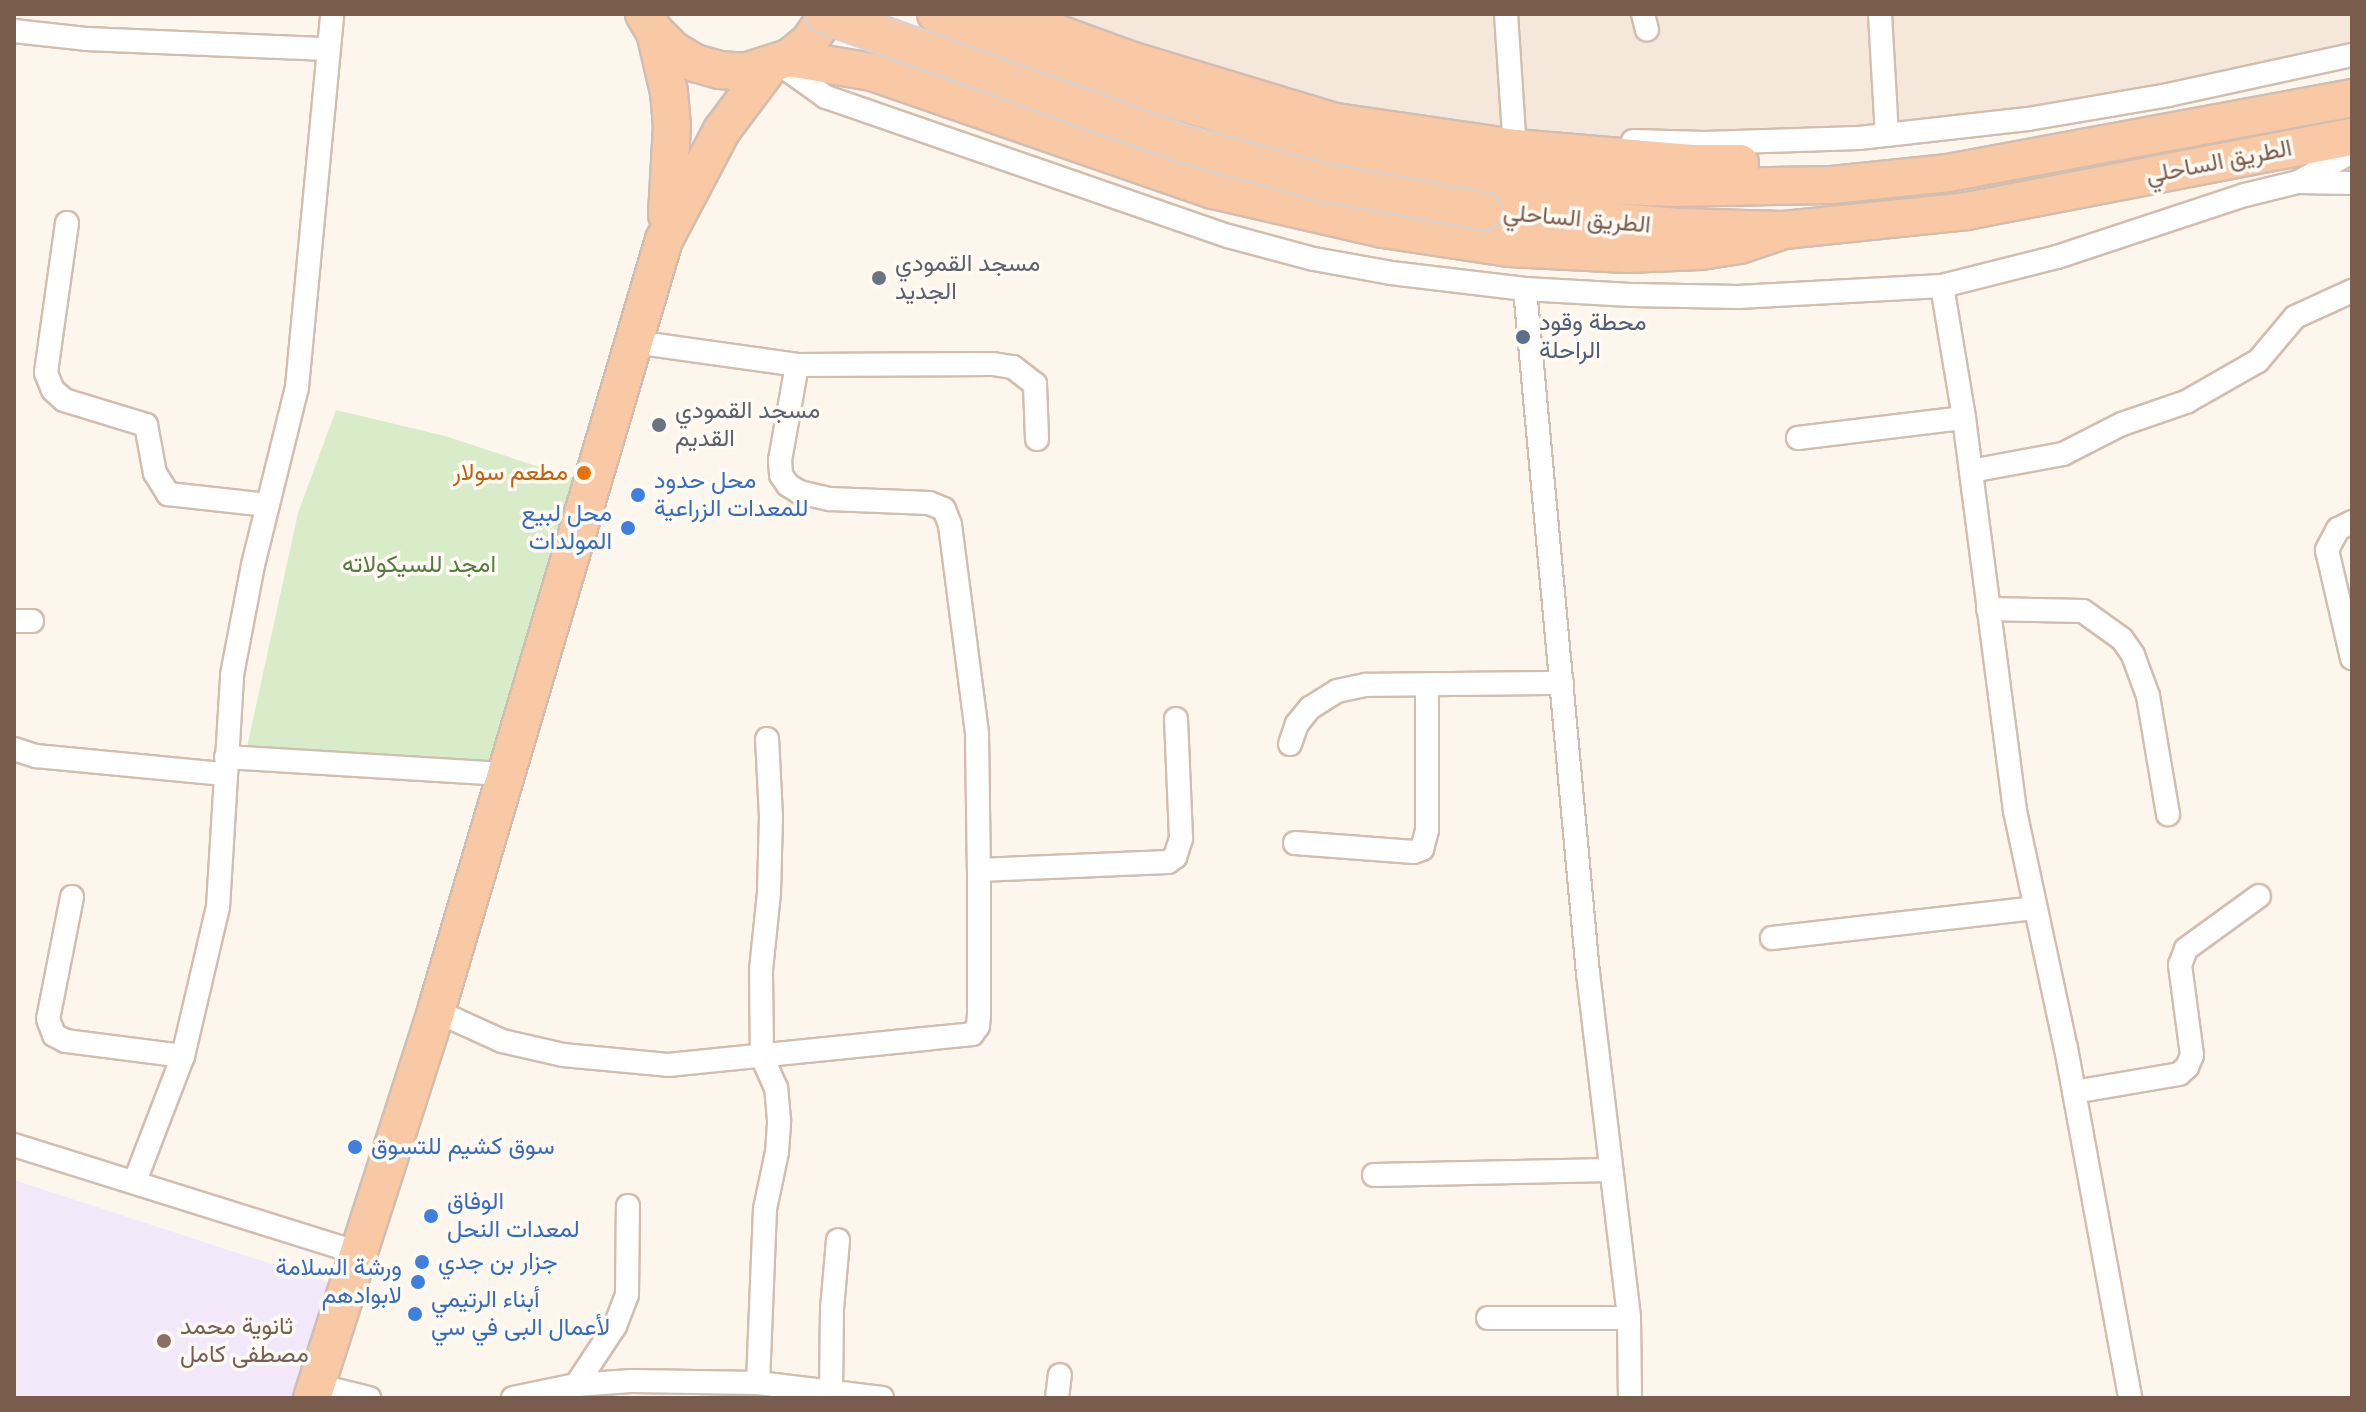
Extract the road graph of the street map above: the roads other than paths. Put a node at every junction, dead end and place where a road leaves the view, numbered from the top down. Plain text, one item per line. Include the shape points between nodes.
1 (332, 14) edge
2 (826, 14) edge
3 (936, 14) edge
4 (1005, 14) edge
5 (1506, 14) edge
6 (1880, 14) edge
7 (644, 20) edge
8 (14, 31) edge
9 (328, 49) junction
10 (2352, 55) edge
11 (779, 62) junction
12 (2352, 98) edge
13 (1887, 135) junction
14 (2352, 137) edge
15 (1515, 142) junction
16 (2352, 152) edge
17 (1948, 173) junction
18 (2298, 182) junction
19 (2352, 183) edge
20 (1485, 194) junction
21 (67, 223) dead end
22 (1784, 230) junction
23 (664, 240) junction
24 (1942, 286) junction
25 (1525, 289) junction
26 (2352, 291) edge
27 (634, 342) junction
28 (797, 365) junction
29 (1964, 418) junction
30 (1798, 438) dead end
31 (1037, 439) dead end
32 (1971, 471) junction
33 (267, 505) junction
34 (2352, 522) edge
35 (1988, 609) junction
36 (2352, 658) edge
37 (1562, 683) junction
38 (1427, 685) junction
39 (1176, 719) dead end
40 (767, 739) dead end
41 (1290, 744) dead end
42 (14, 749) edge
43 (225, 766) junction
44 (507, 774) junction
45 (2168, 814) dead end
46 (1295, 843) dead end
47 (979, 870) junction
48 (2259, 896) dead end
49 (72, 897) dead end
50 (2034, 908) junction
51 (1772, 938) dead end
52 (436, 1011) junction
53 (183, 1056) junction
54 (762, 1056) junction
55 (2074, 1092) junction
56 (14, 1145) edge
57 (1610, 1170) junction
58 (1374, 1175) dead end
59 (135, 1181) junction
60 (628, 1206) dead end
61 (838, 1240) dead end
62 (358, 1253) junction
63 (1488, 1318) dead end
64 (1629, 1318) junction
65 (1060, 1375) dead end
66 (758, 1383) junction
67 (576, 1385) junction
68 (314, 1391) edge
69 (825, 1393) edge
70 (369, 1398) edge
71 (513, 1398) edge
72 (882, 1398) edge
73 (1057, 1398) edge
74 (1630, 1398) edge
75 (2130, 1398) edge

1 - 9 street
2 - 11 highway via 809,42
2 - 20 highway, الطريق الساحلي, bridge via 1183,144 1344,187
3 - 20 highway, الطريق الساحلي via 1113,81 1283,134 1407,163
4 - 15 highway via 1130,60 1336,122
5 - 15 street
6 - 13 street
7 - 11 highway via 673,50 695,63 745,72
7 - 23 highway via 667,80 672,125
8 - 9 street
9 - 33 street via 303,349
10 - 13 street via 2168,95 2028,119
11 - 22 highway via 872,72 1213,190 1424,237 1627,254 1701,251
11 - 23 highway via 722,130
11 - 25 street via 826,97 1228,236 1391,273
12 - 17 highway, الطريق الساحلي
13 - 15 street via 1705,143
14 - 22 highway, الطريق الساحلي via 1967,211
15 - 17 highway via 1694,163 1886,160
16 - 18 street
17 - 20 highway, الطريق الساحلي via 1832,185
18 - 19 street
18 - 24 street via 2057,257
20 - 22 highway, الطريق الساحلي via 1664,226
21 - 33 street via 46,373 53,390 64,400 146,425 155,473 168,494
23 - 27 highway
24 - 25 street via 1738,297
24 - 29 street
25 - 37 street
26 - 32 street via 2295,317 2258,361 2186,402 2122,424 2063,454
27 - 28 street
27 - 44 highway
28 - 31 street via 1013,367 1035,384
28 - 47 street via 780,460 788,485 830,499 929,503 944,509 950,525 976,719
29 - 30 street
29 - 32 street
32 - 35 street
33 - 43 street via 232,675
34 - 36 street via 2338,529 2327,550
35 - 45 street via 2083,611 2122,639 2148,696
35 - 50 street via 2015,811
37 - 38 street
37 - 57 street
38 - 41 street via 1366,685 1337,691 1310,708
38 - 46 street via 1427,830 1422,849
39 - 47 street via 1181,838 1175,857 1168,862
40 - 54 street via 771,817 761,970
42 - 43 street via 36,756
43 - 44 street
43 - 53 street via 218,907
44 - 52 highway
47 - 54 street via 979,1015 972,1034
48 - 55 street via 2186,949 2180,965 2192,1055 2187,1067 2179,1074
49 - 53 street via 48,1019 54,1035
50 - 51 street
50 - 55 street
52 - 54 street via 502,1041 563,1055 668,1065
52 - 62 highway
53 - 59 street
54 - 66 street via 776,1088 779,1120 765,1209
55 - 75 street
56 - 59 street
57 - 58 street
57 - 64 street
59 - 62 street
60 - 67 street via 627,1295 615,1326
61 - 69 street
62 - 68 highway
63 - 64 street
64 - 74 street
65 - 73 street
66 - 67 street
66 - 69 street
67 - 71 street
68 - 70 street
69 - 72 street

